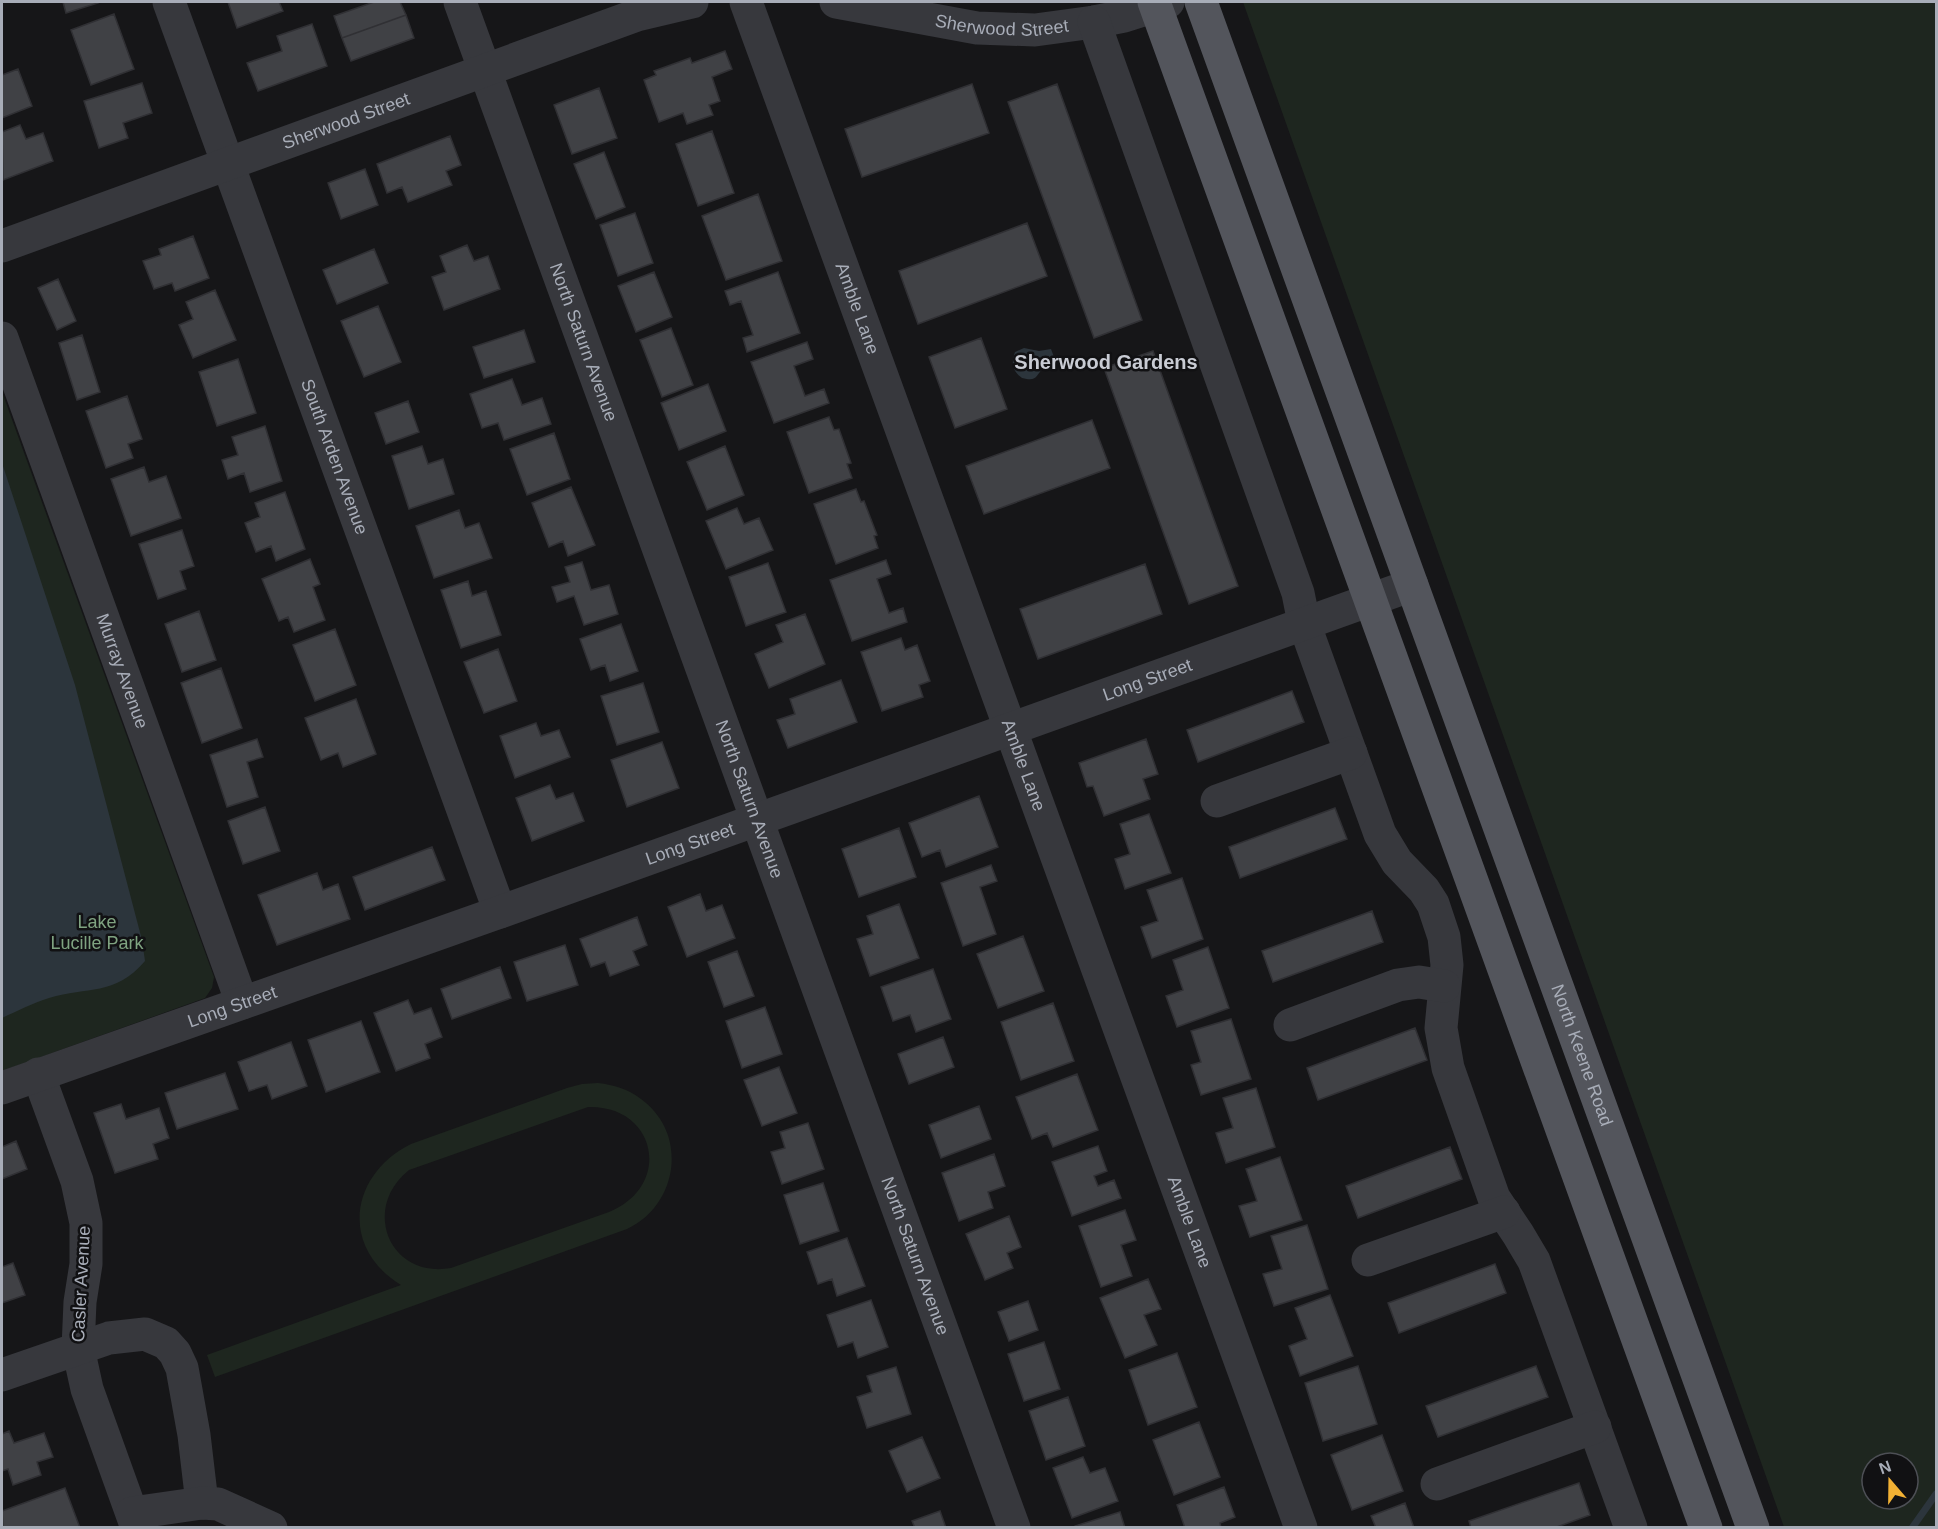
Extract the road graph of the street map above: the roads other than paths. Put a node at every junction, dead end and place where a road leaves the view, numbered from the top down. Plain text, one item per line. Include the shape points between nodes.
1 (169, 2) edge
2 (460, 2) edge
3 (692, 2) edge
4 (746, 2) edge
5 (836, 2) edge
6 (1201, 2) edge
7 (1159, 3) edge
8 (1094, 22) junction
9 (484, 70) junction
10 (228, 164) junction
11 (2, 246) edge
12 (2, 338) edge
13 (1412, 585) junction
14 (1371, 599) junction
15 (1304, 623) junction
16 (1010, 730) junction
17 (1351, 753) junction
18 (1217, 801) dead end
19 (757, 820) junction
20 (500, 912) junction
21 (1444, 986) junction
22 (242, 1003) junction
23 (1290, 1025) dead end
24 (38, 1074) junction
25 (2, 1088) edge
26 (1504, 1212) junction
27 (1368, 1260) dead end
28 (78, 1348) junction
29 (2, 1375) edge
30 (1595, 1427) junction
31 (1437, 1484) dead end
32 (202, 1503) junction
33 (135, 1520) edge
34 (271, 1527) edge
35 (1014, 1527) edge
36 (1301, 1527) edge
37 (1632, 1527) edge
38 (1706, 1527) edge
39 (1753, 1527) edge

1 - 10 street, South Arden Avenue
2 - 9 street, North Saturn Avenue
3 - 9 street, Sherwood Street via 637,15
4 - 16 street, Amble Lane
5 - 8 street, Sherwood Street via 977,28 1035,30
6 - 13 main road, North Keene Road
7 - 8 street, Sherwood Street
7 - 14 main road
8 - 15 street via 1298,593
9 - 10 street, Sherwood Street
9 - 19 street, North Saturn Avenue
10 - 11 street, Sherwood Street
10 - 20 street, South Arden Avenue
12 - 22 street, Murray Avenue
13 - 14 street, Long Street
13 - 39 main road, North Keene Road
14 - 15 street, Long Street
14 - 38 main road
15 - 16 street, Long Street
15 - 17 street
16 - 19 street, Long Street
16 - 36 street, Amble Lane
17 - 18 street
17 - 21 street via 1380,834 1397,862 1433,904 1444,937
19 - 20 street, Long Street
19 - 35 street, North Saturn Avenue
20 - 22 street, Long Street
21 - 23 street via 1419,982 1398,985
21 - 26 street via 1441,1028 1448,1068 1494,1198
22 - 24 street, Long Street
24 - 25 street, Long Street
24 - 28 street, Casler Avenue via 77,1181 86,1223
26 - 27 street
26 - 30 street via 1534,1261
28 - 29 street
28 - 32 street via 109,1338 145,1334 165,1343 175,1353 188,1397
28 - 33 street, Casler Avenue via 87,1389
30 - 31 street
30 - 37 street
32 - 33 street
32 - 34 street via 218,1504

